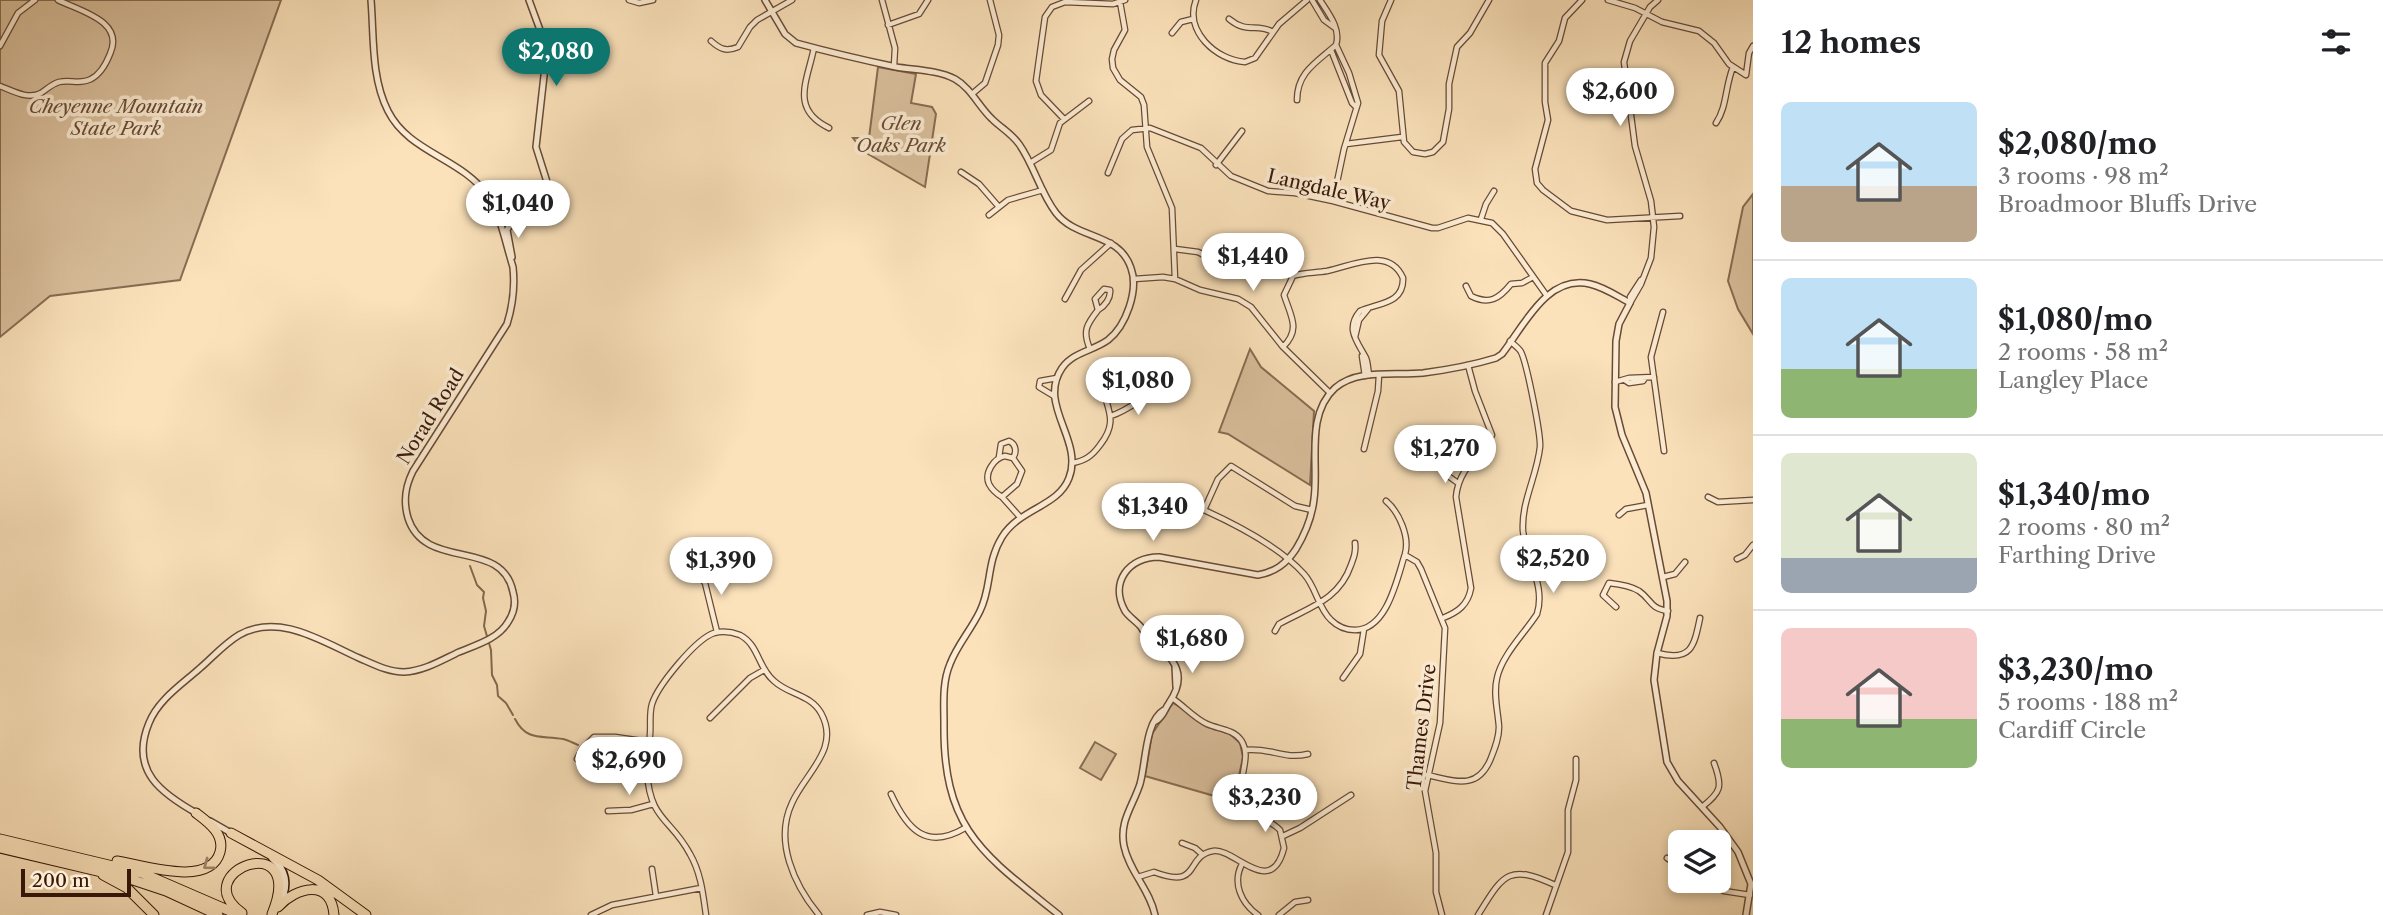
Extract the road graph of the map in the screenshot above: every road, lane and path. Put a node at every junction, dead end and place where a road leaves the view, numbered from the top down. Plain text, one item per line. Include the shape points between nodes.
1 (35, 0) edge
2 (58, 0) edge
3 (371, 0) edge
4 (529, 0) edge
5 (629, 0) edge
6 (653, 0) edge
7 (765, 0) edge
8 (792, 0) edge
9 (882, 0) edge
10 (928, 0) edge
11 (990, 0) edge
12 (1196, 0) edge
13 (1309, 0) edge
14 (1320, 0) edge
15 (1391, 0) edge
16 (1489, 0) edge
17 (1583, 0) edge
18 (1608, 0) edge
19 (1658, 0) edge
20 (1122, 1) edge
21 (771, 11) junction
22 (1646, 14) junction
23 (1192, 19) junction
24 (1229, 19) dead end
25 (888, 25) junction
26 (1335, 28) junction
27 (1273, 32) junction
28 (1172, 33) dead end
29 (711, 41) dead end
30 (0, 46) edge
31 (1336, 46) junction
32 (1753, 46) edge
33 (814, 48) junction
34 (1331, 50) junction
35 (1342, 62) junction
36 (1336, 65) junction
37 (894, 66) junction
38 (1733, 68) junction
39 (0, 86) edge
40 (971, 94) junction
41 (1297, 100) dead end
42 (1090, 101) dead end
43 (1356, 107) junction
44 (1064, 120) junction
45 (1716, 123) dead end
46 (829, 128) dead end
47 (1145, 128) junction
48 (1242, 131) dead end
49 (1402, 137) junction
50 (1346, 144) junction
51 (1030, 163) junction
52 (1216, 164) junction
53 (961, 172) dead end
54 (1108, 173) dead end
55 (1043, 190) junction
56 (1494, 191) dead end
57 (550, 200) junction
58 (1333, 201) junction
59 (999, 207) junction
60 (550, 210) junction
61 (989, 215) dead end
62 (1680, 216) dead end
63 (515, 217) junction
64 (1654, 217) junction
65 (1481, 219) junction
66 (498, 220) junction
67 (1111, 242) junction
68 (1175, 249) junction
69 (1218, 262) dead end
70 (513, 267) junction
71 (1533, 277) junction
72 (1134, 279) junction
73 (1175, 279) junction
74 (1466, 286) dead end
75 (1547, 296) junction
76 (1065, 299) dead end
77 (1630, 303) junction
78 (1098, 310) junction
79 (1664, 312) dead end
80 (1510, 341) junction
81 (1283, 347) junction
82 (1090, 349) junction
83 (1468, 364) junction
84 (1367, 375) junction
85 (1379, 375) junction
86 (1102, 377) dead end
87 (1654, 377) junction
88 (1057, 378) junction
89 (1615, 382) junction
90 (1150, 392) dead end
91 (1330, 393) junction
92 (1054, 396) junction
93 (1111, 416) junction
94 (1423, 433) dead end
95 (1364, 449) dead end
96 (1664, 451) dead end
97 (999, 457) junction
98 (1013, 458) junction
99 (1072, 463) junction
100 (1458, 483) junction
101 (1002, 497) junction
102 (1708, 497) dead end
103 (1753, 500) edge
104 (1386, 501) dead end
105 (1649, 505) junction
106 (1312, 510) junction
107 (1619, 515) dead end
108 (1020, 517) junction
109 (1354, 543) dead end
110 (1753, 545) edge
111 (1405, 555) junction
112 (1737, 559) dead end
113 (1288, 560) junction
114 (1685, 562) dead end
115 (698, 574) dead end
116 (1663, 578) junction
117 (1320, 602) junction
118 (1616, 607) dead end
119 (1668, 611) junction
120 (1443, 618) junction
121 (1700, 618) dead end
122 (1364, 629) junction
123 (1275, 631) dead end
124 (717, 632) junction
125 (1657, 653) junction
126 (764, 670) junction
127 (1343, 678) dead end
128 (1172, 698) junction
129 (710, 718) dead end
130 (649, 742) junction
131 (1245, 750) junction
132 (1308, 754) dead end
133 (577, 759) dead end
134 (1576, 759) dead end
135 (1714, 763) dead end
136 (1427, 775) junction
137 (891, 794) dead end
138 (1351, 795) dead end
139 (653, 804) junction
140 (1702, 807) junction
141 (608, 811) dead end
142 (196, 813) junction
143 (965, 828) junction
144 (232, 833) junction
145 (1283, 836) junction
146 (0, 839) edge
147 (1182, 843) dead end
148 (0, 848) edge
149 (37, 852) junction
150 (1203, 855) junction
151 (1242, 864) junction
152 (652, 869) dead end
153 (1138, 877) junction
154 (1555, 885) junction
155 (701, 888) junction
156 (1731, 892) edge
157 (1751, 895) junction
158 (656, 896) junction
159 (1308, 900) dead end
160 (1051, 913) edge
161 (154, 915) edge
162 (218, 915) edge
163 (239, 915) edge
164 (245, 915) edge
165 (272, 915) edge
166 (334, 915) edge
167 (366, 915) edge
168 (592, 915) edge
169 (706, 915) edge
170 (819, 915) edge
171 (867, 915) edge
172 (896, 915) edge
173 (1059, 915) edge
174 (1155, 915) edge
175 (1258, 915) edge
176 (1279, 915) edge
177 (1442, 915) edge
178 (1478, 915) edge
179 (1546, 915) edge
180 (1746, 915) edge

1 - 30 street via 18,13
2 - 39 street via 102,20 111,32 113,48 104,67 91,79 60,81 35,95
3 - 66 street, Norad Road via 378,83 391,118 416,144 470,177 488,197
4 - 57 street via 547,49 536,139
5 - 6 street
7 - 21 street
8 - 21 street
9 - 25 street
10 - 25 street via 919,14
11 - 40 street via 998,45 985,83
12 - 23 street
13 - 26 street
13 - 27 street
14 - 26 street
15 - 49 street via 1381,21 1378,55 1399,92
16 - 49 street via 1471,33 1457,47 1441,145 1429,154 1417,153 1406,147
17 - 64 street via 1566,18 1545,63 1548,120 1536,178 1543,190 1571,211 1607,220
18 - 22 street
19 - 22 street
20 - 44 street via 1065,2 1052,7 1045,17 1036,81 1041,95
20 - 47 street via 1125,30 1114,50 1113,68 1141,97
21 - 29 street via 750,27 738,47 725,50
21 - 33 street via 790,39
22 - 38 street via 1699,31
22 - 64 street via 1630,41 1624,68 1635,146
23 - 27 street via 1212,48 1240,62 1255,58
23 - 28 street via 1181,22
24 - 27 street via 1246,29
25 - 37 street via 895,48
26 - 31 street
31 - 34 street
31 - 35 street
32 - 38 street via 1746,75
33 - 37 street
33 - 46 street via 804,104 810,117
34 - 36 street
34 - 41 street via 1302,75
35 - 36 street
35 - 43 street via 1356,94
36 - 43 street
37 - 40 street via 949,77
38 - 45 street via 1724,112
40 - 51 street via 1016,140
42 - 44 street
43 - 50 street
44 - 51 street via 1051,150
47 - 52 street, Langdale Way via 1194,144
47 - 54 street via 1132,130 1122,139
47 - 68 street via 1149,156 1172,208
48 - 52 street
49 - 50 street
50 - 58 street
51 - 55 street
52 - 58 street, Langdale Way via 1231,176 1268,191
53 - 59 street
55 - 59 street
55 - 67 street via 1063,220
56 - 65 street
57 - 60 street
57 - 60 street via 558,206
57 - 66 street
58 - 65 street, Langdale Way via 1432,228 1461,219
59 - 61 street
60 - 63 street
62 - 64 street
63 - 66 street
63 - 70 street via 507,230
64 - 77 street via 1653,251
65 - 71 street via 1498,228
66 - 70 street, Norad Road
67 - 72 street via 1124,253
67 - 76 street via 1081,270
68 - 69 street via 1198,252
68 - 73 street
70 - 142 street, Norad Road via 514,296 507,324 413,471 405,501 410,522 425,542 445,552 486,560 507,577 514,607 506,625 488,639 418,670 398,671 291,628 266,626 241,634 163,702 147,728 144,754 152,778 165,794
71 - 74 street via 1511,284 1501,296 1488,301 1471,296
71 - 75 street
72 - 73 street
72 - 82 street via 1133,297 1115,332
73 - 81 street via 1245,303
75 - 77 street via 1566,284 1588,283
75 - 80 street
77 - 89 street via 1617,331
78 - 78 street via 1109,297 1110,290 1096,295
78 - 82 street via 1086,326
79 - 87 street via 1652,353
80 - 83 street via 1496,358
80 - 136 street via 1522,353 1540,435 1523,523 1540,605 1499,671 1495,691 1499,734 1484,773 1460,782
81 - 84 street via 1295,327 1284,295 1293,276 1374,259 1389,262 1403,278 1401,292 1391,301 1360,311 1352,329 1366,358
81 - 91 street
82 - 88 street via 1067,363
83 - 85 street
83 - 100 street via 1492,435
84 - 85 street
84 - 91 street via 1346,380
85 - 95 street
86 - 93 street
87 - 89 street
87 - 96 street
88 - 92 street
88 - 92 street via 1040,381 1039,387
89 - 105 street via 1619,427
90 - 93 street
91 - 106 street via 1318,415
92 - 99 street
93 - 99 street via 1109,432 1094,453
94 - 100 street via 1444,473
97 - 98 street
97 - 98 street via 1001,444 1009,441 1016,451
97 - 101 street via 988,480
98 - 101 street via 1022,471 1021,478
99 - 108 street via 1069,480 1059,494
100 - 120 street via 1456,498 1471,588 1461,609
101 - 108 street
102 - 103 street via 1718,502
104 - 111 street via 1393,506 1406,536
105 - 107 street
105 - 116 street
106 - 113 street via 1303,537
106 - 113 street via 1295,506 1231,466 1212,491 1204,510 1267,543
108 - 143 street via 993,554 982,608 953,655 945,679 943,744
109 - 117 street via 1356,551 1345,582
110 - 112 street
111 - 120 street, Thames Drive via 1417,562
111 - 122 street via 1386,609
113 - 117 street via 1305,575
113 - 128 street via 1273,572 1258,575 1143,557 1123,575 1120,596 1128,614 1150,632 1178,668
114 - 116 street via 1679,571
115 - 124 street via 705,583
116 - 119 street
117 - 122 street via 1339,627
117 - 123 street via 1279,624
118 - 119 street via 1603,595 1609,583 1638,590 1653,607
119 - 125 street
120 - 136 street, Thames Drive via 1440,723
121 - 125 street via 1689,650 1677,657
122 - 127 street via 1360,654
124 - 126 street via 746,639
124 - 130 street via 695,647 657,693
125 - 140 street via 1654,680 1667,762
126 - 129 street
126 - 170 street via 777,684 810,701 825,725 825,751 792,802 785,831 793,873
128 - 131 street via 1202,722 1234,734
128 - 153 street via 1147,740 1140,784 1123,831 1128,858
130 - 133 street via 594,737
130 - 139 street via 647,772
131 - 132 street via 1261,748 1288,757
131 - 145 street via 1240,781 1243,796 1253,812
134 - 154 street via 1567,852
135 - 140 street via 1720,786
136 - 177 street, Thames Drive via 1425,791
137 - 143 street via 903,818 919,833 946,837
138 - 145 street
139 - 141 street
139 - 155 street via 688,850
140 - 157 street via 1738,852
142 - 144 street, Norad Road
142 -> 149 highway via 215,830 221,846 214,863 198,872
143 - 160 street via 998,866
144 - 165 main road, Norad Road via 272,858 282,870 285,891
144 - 167 highway via 334,890
145 - 151 street via 1283,853 1272,867 1256,870
146 - 149 highway
147 - 150 street
148 - 149 highway
149 - 161 highway via 114,880
149 - 162 highway via 127,878
149 - 163 highway via 142,873
150 - 151 street via 1224,851
150 - 153 street via 1180,877 1154,872
151 - 175 street via 1237,875 1239,892
152 - 158 street
153 - 174 street
154 - 178 street via 1531,874 1510,875 1497,885
154 - 179 street
155 - 158 street
155 - 169 street
156 - 157 street
157 - 180 street
158 - 168 street via 606,906
159 - 176 street via 1289,905
160 - 173 street
164 - 165 highway via 234,906 228,890 234,872 254,863 269,868 279,882
165 - 166 highway via 290,896 309,889 327,897
171 - 172 street

